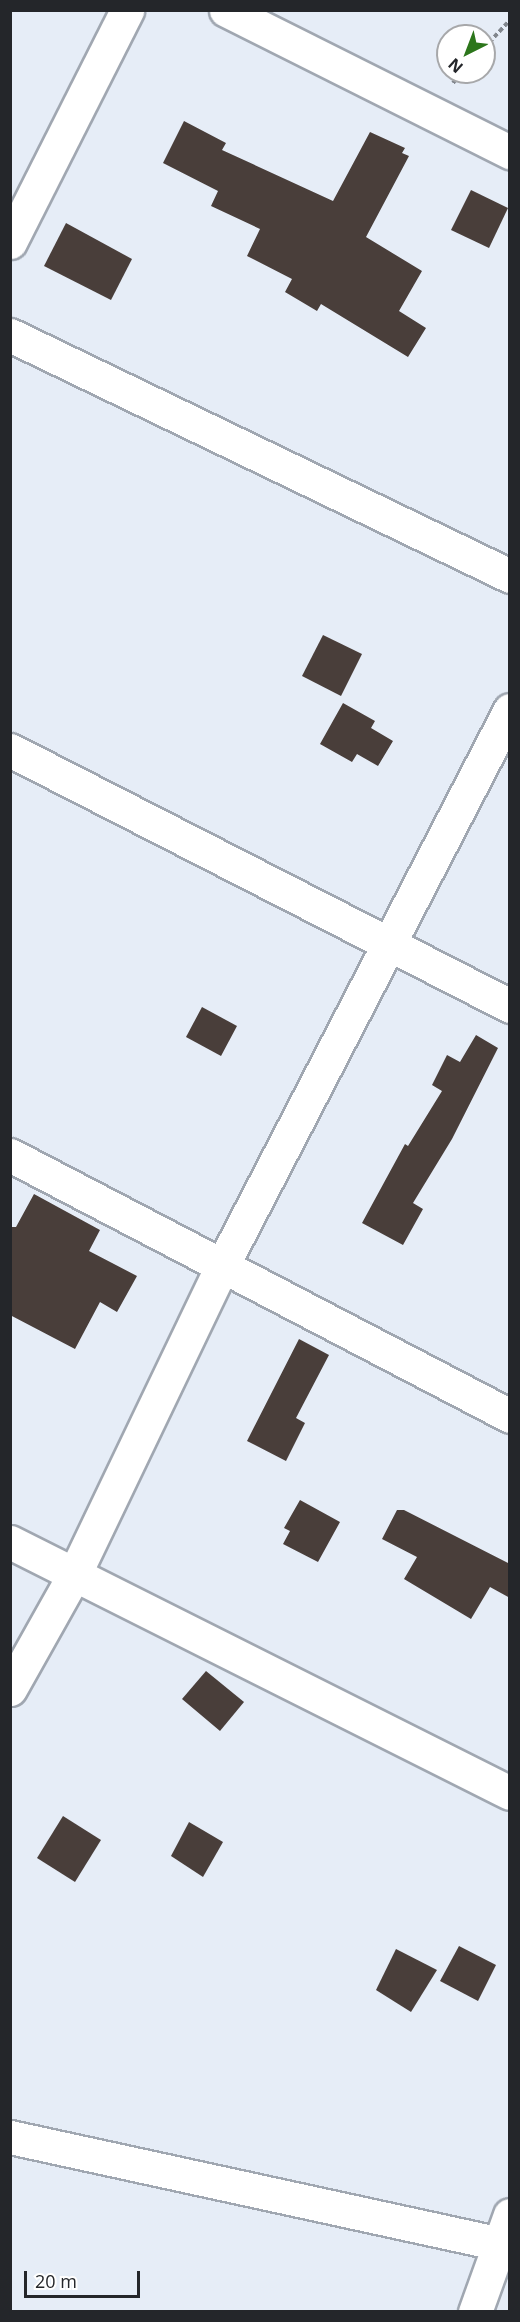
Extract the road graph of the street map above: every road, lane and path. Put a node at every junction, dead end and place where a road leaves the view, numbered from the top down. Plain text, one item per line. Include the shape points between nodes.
1 (127, 10) edge
2 (226, 10) edge
3 (510, 20) edge
4 (496, 35) edge
5 (510, 152) edge
6 (10, 242) edge
7 (10, 335) edge
8 (510, 576) edge
9 (510, 710) edge
10 (10, 750) edge
11 (387, 945) junction
12 (510, 1006) edge
13 (10, 1155) edge
14 (222, 1266) junction
15 (510, 1416) edge
16 (10, 1542) edge
17 (75, 1573) junction
18 (10, 1689) edge
19 (510, 1793) edge
20 (10, 2137) edge
21 (506, 2234) edge
22 (475, 2312) edge

1 - 6 street
2 - 5 street
3 - 4 path
7 - 8 street
9 - 11 street
10 - 11 street
11 - 12 street
11 - 14 street
13 - 14 street
14 - 15 street
14 - 17 street
16 - 17 street
17 - 18 street
17 - 19 street
20 - 21 street
21 - 22 street

